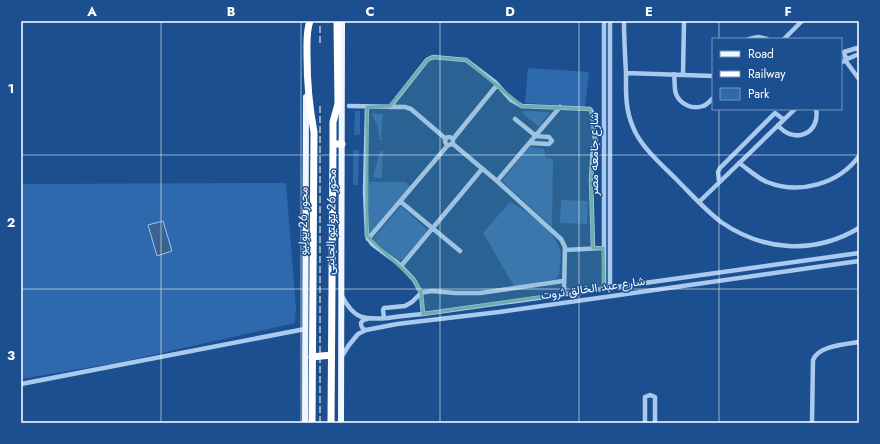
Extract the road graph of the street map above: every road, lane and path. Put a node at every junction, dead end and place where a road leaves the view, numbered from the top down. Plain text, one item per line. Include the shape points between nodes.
1 (305, 21) edge
2 (310, 21) edge
3 (337, 21) edge
4 (342, 21) edge
5 (604, 21) edge
6 (610, 21) edge
7 (624, 21) edge
8 (684, 21) edge
9 (802, 21) edge
10 (307, 34) junction
11 (785, 38) edge
12 (339, 45) junction
13 (859, 52) edge
14 (844, 61) edge
15 (626, 73) junction
16 (674, 74) junction
17 (683, 75) junction
18 (712, 76) edge
19 (859, 79) edge
20 (497, 85) junction
21 (712, 99) edge
22 (349, 106) dead end
23 (366, 107) junction
24 (390, 107) junction
25 (560, 107) junction
26 (793, 110) edge
27 (816, 110) edge
28 (516, 119) dead end
29 (783, 119) junction
30 (778, 125) junction
31 (536, 136) junction
32 (451, 143) junction
33 (530, 143) junction
34 (333, 144) junction
35 (342, 144) junction
36 (859, 156) edge
37 (739, 163) junction
38 (311, 164) junction
39 (482, 168) junction
40 (497, 181) junction
41 (719, 181) junction
42 (401, 202) junction
43 (699, 202) junction
44 (432, 228) junction
45 (859, 228) edge
46 (368, 239) junction
47 (592, 248) junction
48 (603, 248) junction
49 (565, 250) junction
50 (460, 251) dead end
51 (859, 253) edge
52 (859, 261) edge
53 (401, 266) junction
54 (563, 281) junction
55 (610, 287) junction
56 (604, 288) junction
57 (564, 293) junction
58 (341, 294) junction
59 (421, 294) junction
60 (423, 314) junction
61 (384, 318) junction
62 (367, 319) junction
63 (305, 329) junction
64 (366, 330) junction
65 (859, 342) edge
66 (331, 355) junction
67 (312, 357) junction
68 (341, 357) junction
69 (21, 384) edge
70 (312, 410) junction
71 (306, 423) edge
72 (312, 423) edge
73 (331, 423) edge
74 (341, 423) edge
75 (645, 423) edge
76 (654, 423) edge
77 (812, 423) edge

1 - 10 main road
2 - 10 highway, محور 26 يوليو
3 - 12 highway
4 - 12 main road, محور 26 يوليو الجانبى
5 - 48 street, شارع جامعه مصر
6 - 55 street, شارع جامعه مصر
7 - 15 street
8 - 17 street
9 - 11 street
10 - 38 highway, محور 26 يوليو via 307,79 314,132
12 - 34 highway via 338,104 333,122
12 - 35 main road, محور 26 يوليو الجانبى
13 - 14 street
14 - 19 street
15 - 16 street
15 - 43 street via 627,106 637,136
16 - 17 street
16 - 21 street via 676,94 684,104 689,107 702,106
17 - 18 street
20 - 24 street via 466,60 430,57
20 - 25 street via 511,100 522,106
20 - 32 street
22 - 23 street
23 - 24 street
23 - 46 street via 365,192
24 - 32 street via 410,109 446,139 445,142
25 - 31 street
25 - 47 street via 589,108 593,112 596,141 593,148 591,179
26 - 29 street
27 - 30 street via 815,124 804,134 789,135
28 - 31 street
29 - 30 street
29 - 41 street via 775,113 720,168
30 - 37 street
31 - 33 street
31 - 33 street via 552,141 549,144
32 - 39 street
32 - 42 street
33 - 40 street
34 - 35 highway
34 - 66 highway
35 - 58 main road, محور 26 يوليو الجانبى
36 - 37 street via 831,180 802,188 786,188 767,182
37 - 41 street
38 - 63 main road, محور 26 يوليو الجانبى
38 - 67 highway, محور 26 يوليو
39 - 40 street
39 - 44 street
40 - 49 street via 555,232 563,241
41 - 43 street
42 - 44 street
42 - 46 street
43 - 45 street via 734,230 771,244 789,246 823,243
44 - 50 street
44 - 53 street
46 - 53 street
47 - 48 street
47 - 49 street
48 - 56 street, شارع جامعه مصر
49 - 54 street
51 - 55 street, شارع عبد الخالق ثروت
52 - 64 street, شارع عبد الخالق ثروت
53 - 59 street via 414,280
54 - 57 street
54 - 59 street via 480,293 432,291
55 - 56 street, شارع عبد الخالق ثروت
56 - 57 street, شارع عبد الخالق ثروت
57 - 60 street, شارع عبد الخالق ثروت
58 - 62 street via 352,311
58 - 68 main road, محور 26 يوليو الجانبى
59 - 60 street
59 - 61 street via 405,306 384,308
60 - 61 street, شارع عبد الخالق ثروت
61 - 62 street, شارع عبد الخالق ثروت
62 - 64 street via 363,320 360,326
63 - 69 street
63 - 71 main road, محور 26 يوليو الجانبى
64 - 68 street, شارع عبد الخالق ثروت via 353,339
65 - 77 street via 833,347 814,356
66 - 67 highway
66 - 73 highway
67 - 70 highway, محور 26 يوليو
68 - 74 main road, محور 26 يوليو الجانبى
70 - 71 highway
70 - 72 highway, محور 26 يوليو
75 - 76 street via 645,397 650,395 655,397

